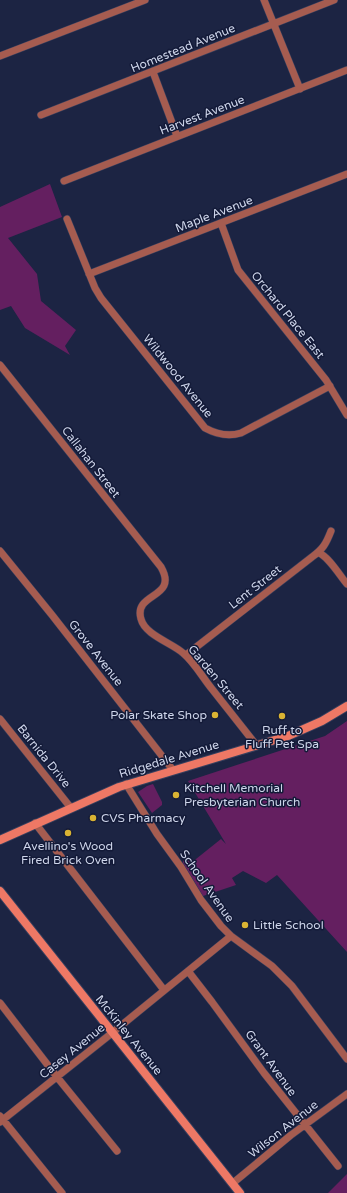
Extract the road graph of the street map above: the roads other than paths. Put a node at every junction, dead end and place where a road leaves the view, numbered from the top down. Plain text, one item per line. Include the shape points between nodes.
1 (145, 0) edge
2 (264, 0) edge
3 (334, 0) edge
4 (274, 24) junction
5 (0, 56) edge
6 (347, 70) edge
7 (153, 72) junction
8 (300, 89) junction
9 (41, 115) dead end
10 (176, 136) junction
11 (347, 174) edge
12 (64, 181) dead end
13 (67, 219) dead end
14 (221, 223) junction
15 (89, 274) junction
16 (0, 365) edge
17 (330, 386) junction
18 (347, 415) edge
19 (331, 531) dead end
20 (0, 551) edge
21 (319, 553) junction
22 (164, 574) joint
23 (347, 584) edge
24 (186, 655) junction
25 (347, 706) edge
26 (0, 719) edge
27 (3, 728) edge
28 (257, 746) junction
29 (173, 770) junction
30 (126, 784) junction
31 (71, 808) junction
32 (35, 823) junction
33 (0, 840) edge
34 (0, 891) edge
35 (231, 936) junction
36 (188, 971) junction
37 (164, 990) junction
38 (0, 1003) edge
39 (112, 1033) junction
40 (347, 1059) edge
41 (57, 1077) junction
42 (347, 1094) edge
43 (1, 1119) edge
44 (304, 1125) junction
45 (117, 1151) dead end
46 (338, 1166) dead end
47 (233, 1183) junction
48 (62, 1193) edge
49 (240, 1193) edge

1 - 5 street
2 - 4 street
3 - 4 street, Homestead Avenue
4 - 7 street, Homestead Avenue
4 - 8 street
6 - 8 street, Harvest Avenue
7 - 9 street, Homestead Avenue
7 - 10 street
8 - 10 street, Harvest Avenue
10 - 12 street, Harvest Avenue
11 - 14 street, Maple Avenue
13 - 15 street, Wildwood Avenue
14 - 15 street, Maple Avenue
14 - 17 street, Orchard Place East via 238,270
15 - 17 street, Wildwood Avenue via 101,298 189,409 205,428 212,432 228,435 241,433
16 - 22 street, Callahan Street
17 - 18 street, Orchard Place East
19 - 21 street, Lent Street
20 - 29 street, Grove Avenue
21 - 23 street
21 - 24 street, Lent Street
22 - 24 street, Garden Street via 164,587 144,604 140,611 141,619 144,627
24 - 28 street, Garden Street
25 - 28 street, Ridgedale Avenue via 306,729
26 - 27 street, Barnida Drive
27 - 31 street, Barnida Drive
28 - 29 street, Ridgedale Avenue
29 - 30 street, Ridgedale Avenue
30 - 31 street, Ridgedale Avenue
30 - 35 street, School Avenue via 201,900
31 - 32 street, Ridgedale Avenue
32 - 33 street, Ridgedale Avenue
32 - 37 street
34 - 39 street, McKinley Avenue
35 - 36 street, Casey Avenue
35 - 40 street, School Avenue via 272,966 292,986
36 - 37 street, Casey Avenue
36 - 44 street, Grant Avenue
37 - 39 street, Casey Avenue
38 - 41 street
39 - 41 street, Casey Avenue
39 - 47 street, McKinley Avenue
41 - 43 street, Casey Avenue
41 - 45 street
42 - 44 street, Wilson Avenue
43 - 48 street
44 - 46 street, Grant Avenue
44 - 47 street, Wilson Avenue
47 - 49 street, McKinley Avenue

